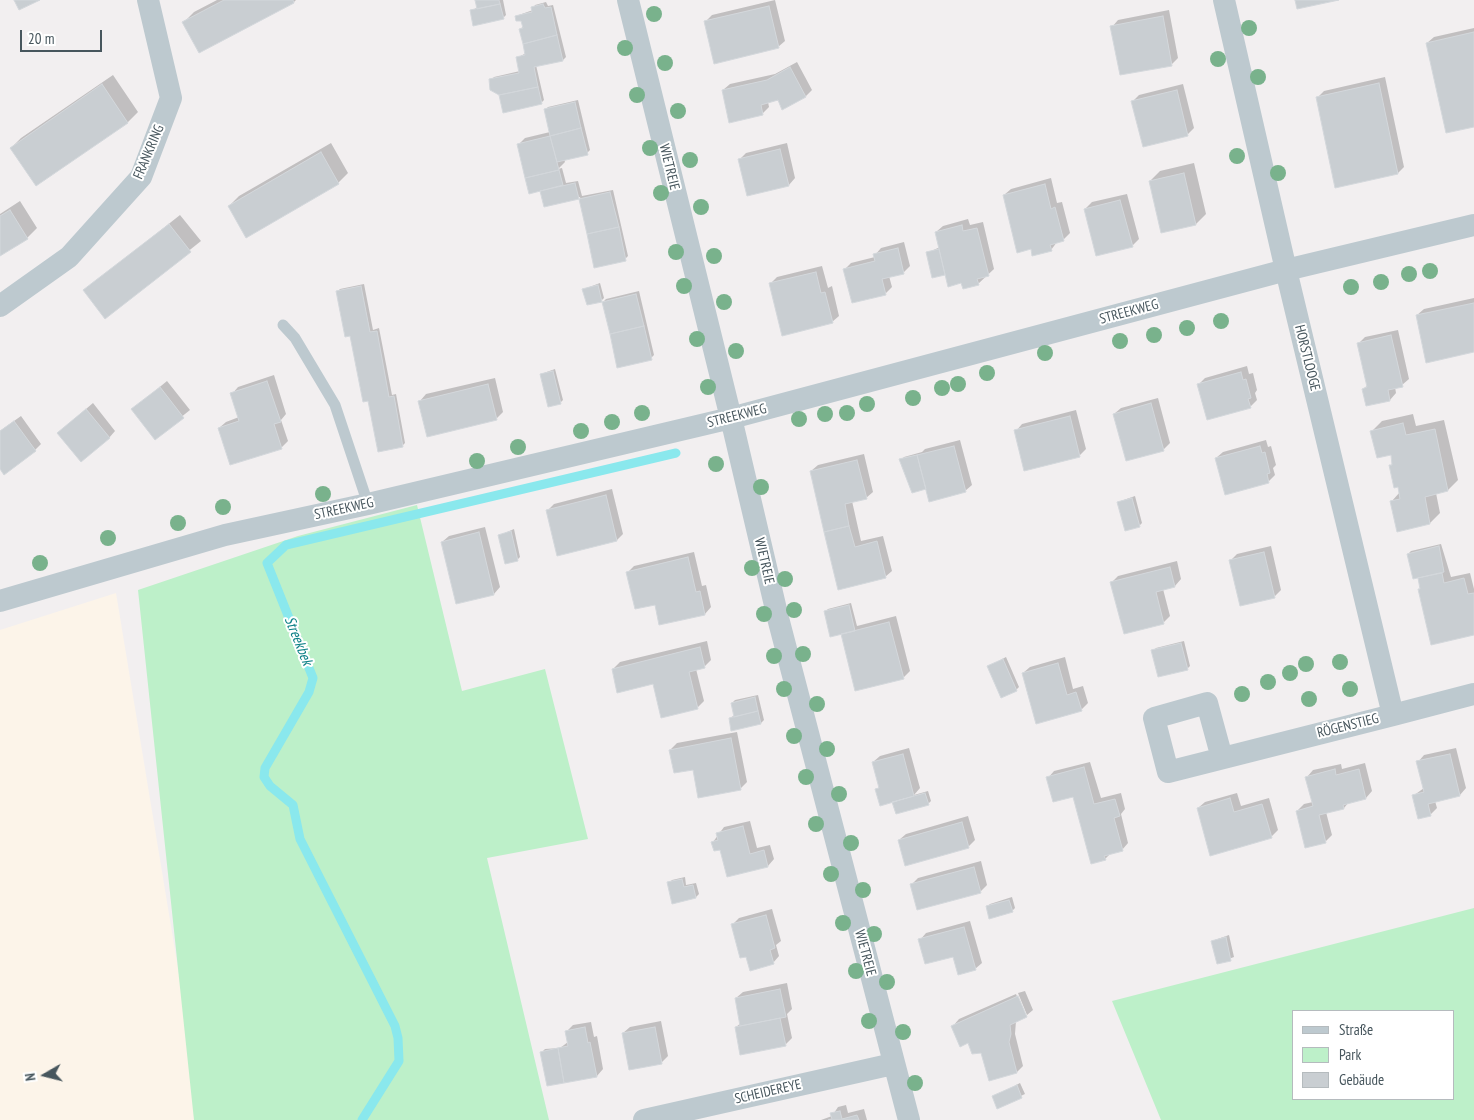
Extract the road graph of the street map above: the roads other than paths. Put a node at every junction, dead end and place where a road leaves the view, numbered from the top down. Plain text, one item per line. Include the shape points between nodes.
1 (148, 0) edge
2 (628, 0) edge
3 (1224, 0) edge
4 (1474, 226) edge
5 (1286, 270) junction
6 (0, 306) edge
7 (283, 325) dead end
8 (731, 418) junction
9 (368, 504) junction
10 (0, 601) edge
11 (1474, 694) edge
12 (1393, 715) junction
13 (1222, 758) dead end
14 (893, 1064) junction
15 (644, 1120) edge
16 (909, 1120) edge

1 - 6 street, FRANKRING via 171,98 141,177 69,257
2 - 8 street, WIETREIE
3 - 5 street, HORSTLOOGE
4 - 5 street, STREEKWEG
5 - 8 street, STREEKWEG
5 - 12 street, HORSTLOOGE
7 - 9 lane via 295,338 335,405
8 - 9 street, STREEKWEG
8 - 14 street, WIETREIE via 780,628
9 - 10 street, STREEKWEG via 225,535
11 - 12 street, RÖGENSTIEG
12 - 13 street, RÖGENSTIEG
14 - 15 street, SCHEIDEREYE
14 - 16 street, WIETREIE

